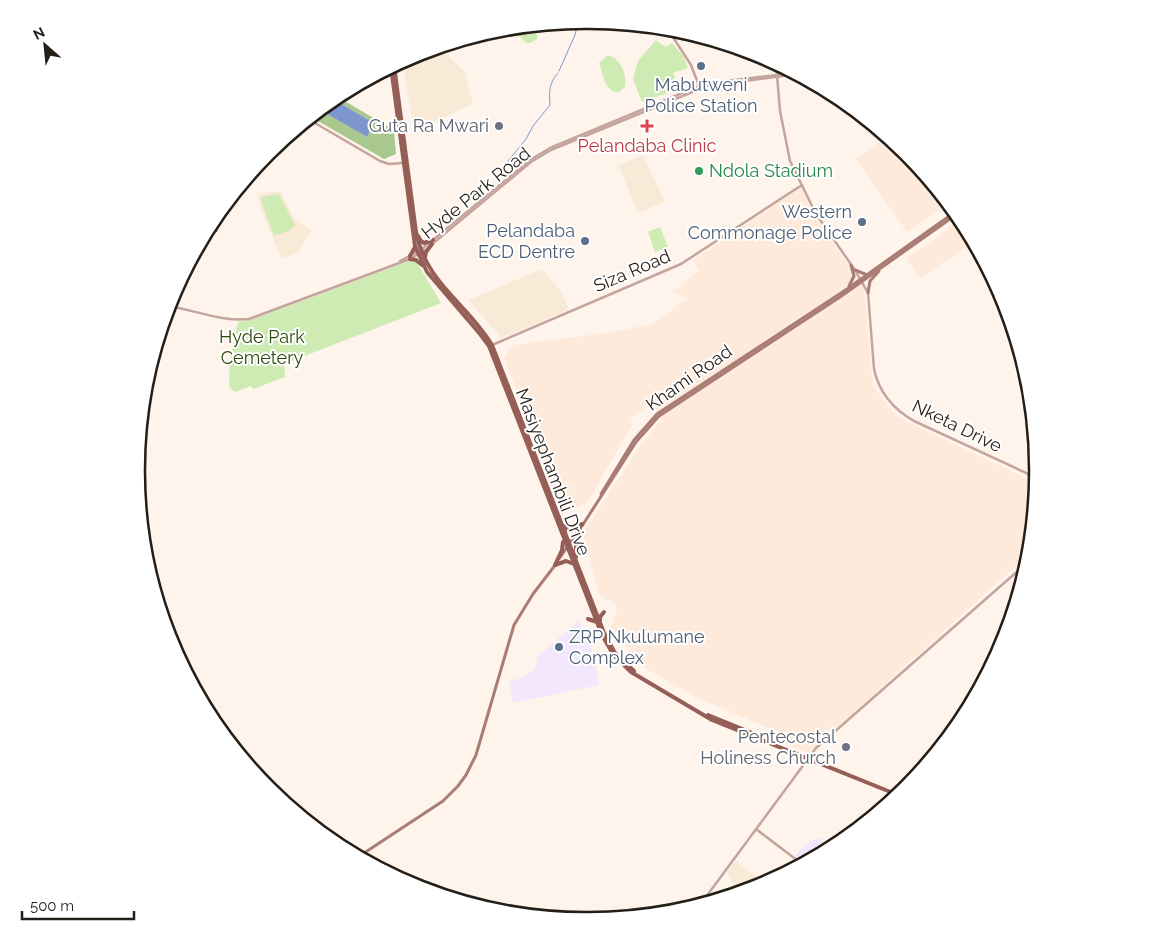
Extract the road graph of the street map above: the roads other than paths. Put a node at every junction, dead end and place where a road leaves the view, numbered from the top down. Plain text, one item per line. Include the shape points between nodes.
1 (673, 37) edge
2 (776, 71) edge
3 (394, 73) edge
4 (784, 75) edge
5 (776, 76) junction
6 (699, 86) junction
7 (314, 123) edge
8 (404, 164) junction
9 (802, 185) junction
10 (949, 218) edge
11 (949, 218) edge
12 (416, 232) junction
13 (433, 242) junction
14 (415, 246) junction
15 (419, 252) junction
16 (410, 257) junction
17 (425, 260) junction
18 (851, 265) junction
19 (885, 265) junction
20 (423, 266) junction
21 (855, 270) junction
22 (868, 274) junction
23 (861, 280) junction
24 (847, 289) junction
25 (868, 293) junction
26 (177, 308) edge
27 (490, 346) junction
28 (1029, 474) edge
29 (598, 499) junction
30 (560, 520) junction
31 (581, 526) junction
32 (561, 534) junction
33 (568, 546) junction
34 (575, 563) junction
35 (555, 565) junction
36 (1017, 572) edge
37 (594, 611) junction
38 (598, 622) junction
39 (808, 758) junction
40 (890, 792) edge
41 (756, 829) junction
42 (365, 852) edge
43 (796, 859) edge
44 (707, 895) edge

1 - 6 street via 688,59
2 - 5 street
3 - 8 main road, Masiyephambili Drive
4 - 5 street, Hyde Park Road
5 - 6 street, Hyde Park Road
5 - 9 street via 790,161
5 - 13 street, Hyde Park Road via 700,89 545,153
6 - 13 street, Hyde Park Road via 538,154
7 - 8 street via 386,164
8 - 12 main road, Masiyephambili Drive
8 - 14 main road, Masiyephambili Drive
9 - 18 street via 816,214
9 - 27 street, Siza Road via 681,264
10 - 19 main road, Khami Road
11 - 22 main road, Khami Road
12 - 13 main road via 423,242
12 - 15 main road, Masiyephambili Drive
13 - 15 street, Hyde Park Road
13 - 17 main road
14 - 15 main road, Masiyephambili Drive
14 - 16 main road
15 - 16 street, Hyde Park Road
15 - 17 main road, Masiyephambili Drive
15 - 20 main road, Masiyephambili Drive
16 - 20 main road
16 - 26 street, Hyde Park Road via 249,319 236,320
17 - 27 main road, Masiyephambili Drive via 438,281 483,332
18 - 21 street
18 - 24 main road via 854,278
19 - 23 main road, Khami Road
19 - 25 main road via 870,281
20 - 27 main road, Masiyephambili Drive
21 - 22 main road
21 - 23 street
22 - 23 main road, Khami Road
23 - 24 main road, Khami Road
23 - 25 street
23 - 29 main road, Khami Road via 659,416 636,442
24 - 29 main road, Khami Road via 657,414 634,440
25 - 28 street, Nketa Drive via 875,373 891,404 914,420
27 - 30 main road, Masiyephambili Drive
27 - 32 main road, Masiyephambili Drive
29 - 31 main road
30 - 31 main road via 568,530
30 - 33 main road, Masiyephambili Drive
31 - 33 main road
31 - 34 main road via 576,541
32 - 33 main road, Masiyephambili Drive
32 - 35 main road via 562,550
33 - 34 main road, Masiyephambili Drive
33 - 35 main road
34 - 35 main road via 566,561
34 - 37 main road, Masiyephambili Drive
35 - 42 main road via 514,625 476,755 466,775 443,801
36 - 39 street via 818,745
37 - 38 main road, Masiyephambili Drive
37 - 38 main road via 588,619
37 - 38 main road via 604,612
38 - 39 main road, Masiyephambili Drive via 604,641 613,654 640,678 712,720
39 - 40 main road, Masiyephambili Drive
39 - 41 street
41 - 43 street
41 - 44 street

